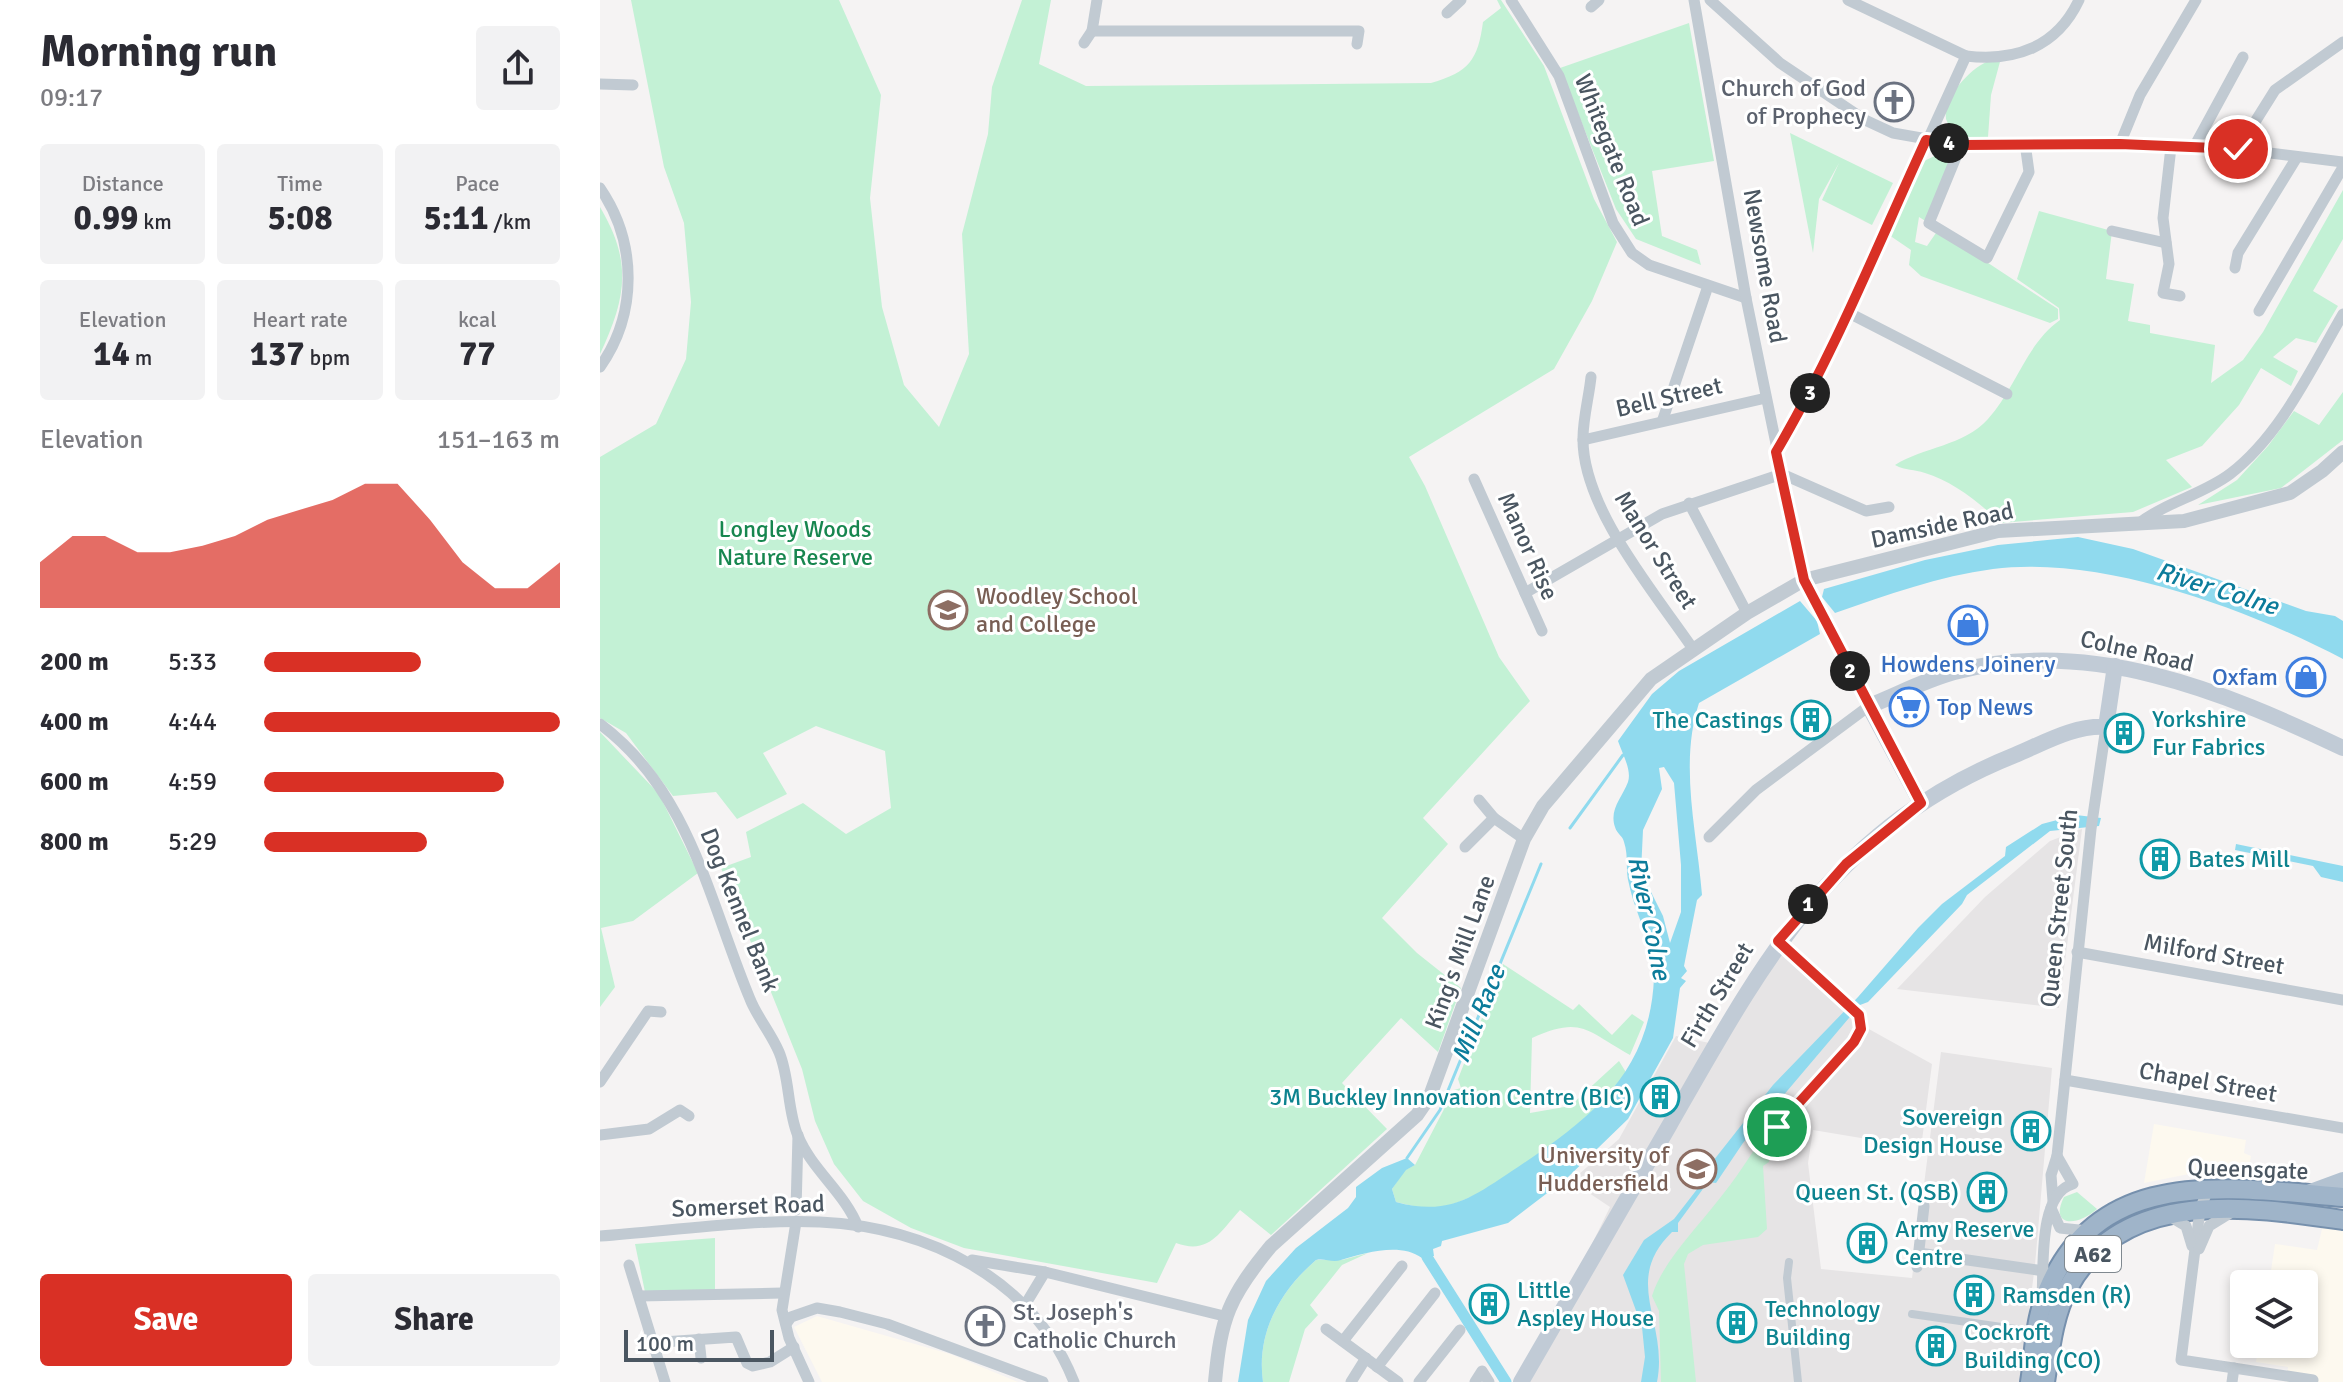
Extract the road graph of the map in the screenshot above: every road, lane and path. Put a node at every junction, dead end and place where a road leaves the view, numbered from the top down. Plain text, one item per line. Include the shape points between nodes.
1 (1097, 0) edge
2 (1461, 0) edge
3 (1511, 0) edge
4 (1694, 0) edge
5 (1710, 0) edge
6 (1848, 0) edge
7 (2079, 0) edge
8 (2196, 0) edge
9 (1447, 13) dead end
10 (1092, 31) junction
11 (2343, 42) edge
12 (1084, 43) dead end
13 (1357, 44) dead end
14 (1966, 56) junction
15 (2243, 57) dead end
16 (600, 84) edge
17 (633, 85) dead end
18 (1926, 140) junction
19 (2025, 143) junction
20 (2120, 144) junction
21 (1961, 145) junction
22 (2171, 147) junction
23 (2193, 149) junction
24 (2238, 149) junction
25 (2297, 157) junction
26 (2343, 164) edge
27 (600, 188) edge
28 (2112, 231) dead end
29 (2166, 243) junction
30 (2240, 264) dead end
31 (1708, 286) junction
32 (2180, 296) dead end
33 (1746, 298) junction
34 (2259, 311) dead end
35 (1849, 313) junction
36 (2343, 314) edge
37 (600, 367) edge
38 (1591, 377) dead end
39 (2007, 394) dead end
40 (1766, 398) junction
41 (1663, 419) junction
42 (1583, 440) junction
43 (1776, 452) junction
44 (2343, 452) edge
45 (1782, 474) junction
46 (1474, 479) dead end
47 (1689, 503) junction
48 (1889, 507) dead end
49 (2138, 524) junction
50 (1618, 538) junction
51 (1806, 582) junction
52 (1525, 593) junction
53 (1747, 613) junction
54 (1542, 631) dead end
55 (1693, 649) junction
56 (2115, 666) junction
57 (1869, 706) junction
58 (600, 724) edge
59 (2106, 727) junction
60 (2343, 748) edge
61 (1479, 800) dead end
62 (1921, 803) junction
63 (1494, 818) junction
64 (1709, 837) dead end
65 (1524, 839) junction
66 (1465, 847) dead end
67 (1778, 941) junction
68 (2077, 952) junction
69 (2343, 1000) edge
70 (652, 1008) dead end
71 (1860, 1035) joint
72 (2065, 1080) junction
73 (600, 1082) edge
74 (683, 1109) dead end
75 (2343, 1128) edge
76 (600, 1135) edge
77 (798, 1135) junction
78 (1770, 1146) dead end
79 (2055, 1160) junction
80 (2343, 1180) edge
81 (2213, 1188) junction
82 (2060, 1189) junction
83 (2304, 1194) junction
84 (2343, 1197) edge
85 (2052, 1204) junction
86 (1924, 1206) dead end
87 (2243, 1209) junction
88 (2200, 1210) junction
89 (796, 1216) junction
90 (2158, 1216) junction
91 (2342, 1225) edge
92 (858, 1227) junction
93 (2060, 1228) junction
94 (2088, 1231) junction
95 (600, 1236) edge
96 (2046, 1248) junction
97 (1919, 1253) junction
98 (967, 1260) junction
99 (2194, 1260) junction
100 (1789, 1262) dead end
101 (629, 1265) dead end
102 (1402, 1266) dead end
103 (1917, 1267) dead end
104 (2044, 1271) junction
105 (1045, 1272) junction
106 (782, 1293) junction
107 (1435, 1293) dead end
108 (639, 1296) junction
109 (1025, 1305) junction
110 (2041, 1311) junction
111 (1912, 1314) dead end
112 (1224, 1316) junction
113 (786, 1324) junction
114 (1326, 1329) dead end
115 (1460, 1330) dead end
116 (2029, 1331) dead end
117 (699, 1339) junction
118 (1343, 1341) junction
119 (663, 1342) dead end
120 (794, 1347) junction
121 (701, 1358) dead end
122 (1366, 1358) junction
123 (1377, 1367) junction
124 (2234, 1368) junction
125 (2283, 1379) edge
126 (2318, 1381) edge
127 (665, 1382) edge
128 (809, 1382) edge
129 (1043, 1382) edge
130 (1074, 1382) edge
131 (1215, 1382) edge
132 (1351, 1382) edge
133 (1398, 1382) edge
134 (1419, 1382) edge
135 (1475, 1382) edge
136 (1489, 1382) edge
137 (1521, 1382) edge
138 (1798, 1382) edge
139 (2030, 1382) edge
140 (2045, 1382) edge
141 (2232, 1382) edge

1 - 10 street
2 - 9 street
3 - 31 street, Whitegate Road via 1559,76 1626,245 1649,265
4 - 33 street, Newsome Road
5 - 18 street via 1756,45 1865,120
6 - 14 street
7 - 14 street via 2056,34 2028,52 1990,59
8 - 20 street via 2140,95
10 - 12 street
10 - 13 street via 1359,31
11 - 24 street via 2275,90
14 - 18 street
15 - 23 street
16 - 17 street
18 - 21 street
18 - 35 street
19 - 20 street
19 - 21 street
19 - 21 street via 2029,172 1987,258 1929,223
20 - 22 street
22 - 23 street
22 - 29 street via 2163,218
23 - 24 street
24 - 25 street
25 - 26 street
25 - 30 street
26 - 34 street
27 - 37 street via 627,251 628,294 624,320
28 - 29 street
29 - 32 street via 2169,264 2163,293
31 - 33 street, Whitegate Road
31 - 41 street
33 - 40 street, Newsome Road
35 - 39 street
35 - 43 street
36 - 49 street via 2288,407 2242,463
38 - 42 street, Manor Street
40 - 41 street, Bell Street
40 - 43 street, Newsome Road
41 - 42 street, Bell Street
42 - 50 street, Manor Street via 1593,490
43 - 45 street, Newsome Road
44 - 49 street, Damside Road via 2309,481 2270,501 2184,521
45 - 47 street
45 - 48 street via 1866,511
45 - 51 street, Newsome Road
46 - 52 street, Manor Rise
47 - 50 street
47 - 53 street
49 - 51 street, Damside Road via 1998,531
50 - 52 street
50 - 55 street, Manor Street
51 - 53 street, King's Mill Lane
51 - 57 street, Newsome Road
52 - 54 street, Manor Rise
53 - 55 street, King's Mill Lane
55 - 65 street, King's Mill Lane via 1651,679 1543,806
56 - 57 main road, Colne Road via 2065,658 2005,662 1952,672
56 - 59 main road, Queen Street South
56 - 60 main road, Colne Road via 2266,712
57 - 62 main road
57 - 64 street via 1756,790
58 - 77 street, Dog Kennel Bank via 625,743 671,800 718,904 750,1000 780,1053
59 - 62 main road, Firth Street via 2087,726 1996,762
59 - 68 street, Queen Street South
61 - 63 street
62 - 67 main road, Firth Street via 1846,864
63 - 65 street
63 - 66 street
65 - 112 street, King's Mill Lane via 1425,1105 1271,1246
67 - 71 street via 1859,1015
67 - 137 main road, Firth Street
68 - 69 street, Milford Street
68 - 72 street, Queen Street South
70 - 73 street
71 - 78 street via 1777,1127
72 - 75 street, Chapel Street
72 - 79 street, Queen Street South
74 - 76 street via 649,1129
77 - 89 street, Dog Kennel Bank
77 - 92 street, Dog Kennel Bank
79 - 82 street, Queen Street South
79 - 82 street via 2073,1184
79 - 85 street, Queen Street South
80 - 83 main road
81 - 83 highway, Queensgate / A62
81 - 88 street
81 - 94 highway, Queensgate / A62 via 2151,1195 2118,1209
82 - 85 street, Queen Street South
83 - 84 highway, Queensgate / A62
85 - 93 street, Queen Street South
85 - 96 street, Queen Street South via 2046,1212
86 - 97 street
87 - 88 highway, Queensgate / A62
87 - 91 highway, Queensgate / A62
87 - 99 street via 2209,1226
88 - 90 highway, Queensgate / A62
88 - 99 street
89 - 92 street, Somerset Road
89 - 95 street, Somerset Road
89 - 106 street, Dog Kennel Bank
90 - 99 street via 2171,1216 2186,1226
90 - 140 highway, Queensgate / A62 via 2130,1226 2085,1262 2055,1321
92 - 98 street, Somerset Road via 919,1241
93 - 94 street
93 - 96 street
94 - 110 highway, Queensgate / A62 via 2067,1255
96 - 104 street, Queen Street South
97 - 103 street
97 - 104 street
98 - 105 street
98 - 109 street, Somerset Road
99 - 124 street via 2180,1357 2184,1362
100 - 138 street
101 - 108 street
102 - 118 street
104 - 110 street, Queen Street South
105 - 109 street
105 - 112 street
106 - 108 street
106 - 113 street, Dog Kennel Bank
107 - 123 street
108 - 127 street
109 - 130 street, Somerset Road
110 - 139 highway, Queensgate / A62
111 - 116 street
112 - 131 street, King's Mill Lane
113 - 120 street, Dog Kennel Bank
113 - 129 street via 817,1308 840,1312
114 - 118 street
115 - 134 street
117 - 119 street
117 - 120 street via 736,1337 753,1366
117 - 121 street
118 - 122 street
120 - 128 street, Dog Kennel Bank
122 - 123 street
122 - 132 street
123 - 133 street
124 - 125 street
124 - 141 street
125 - 126 street
135 - 136 street via 1482,1366

